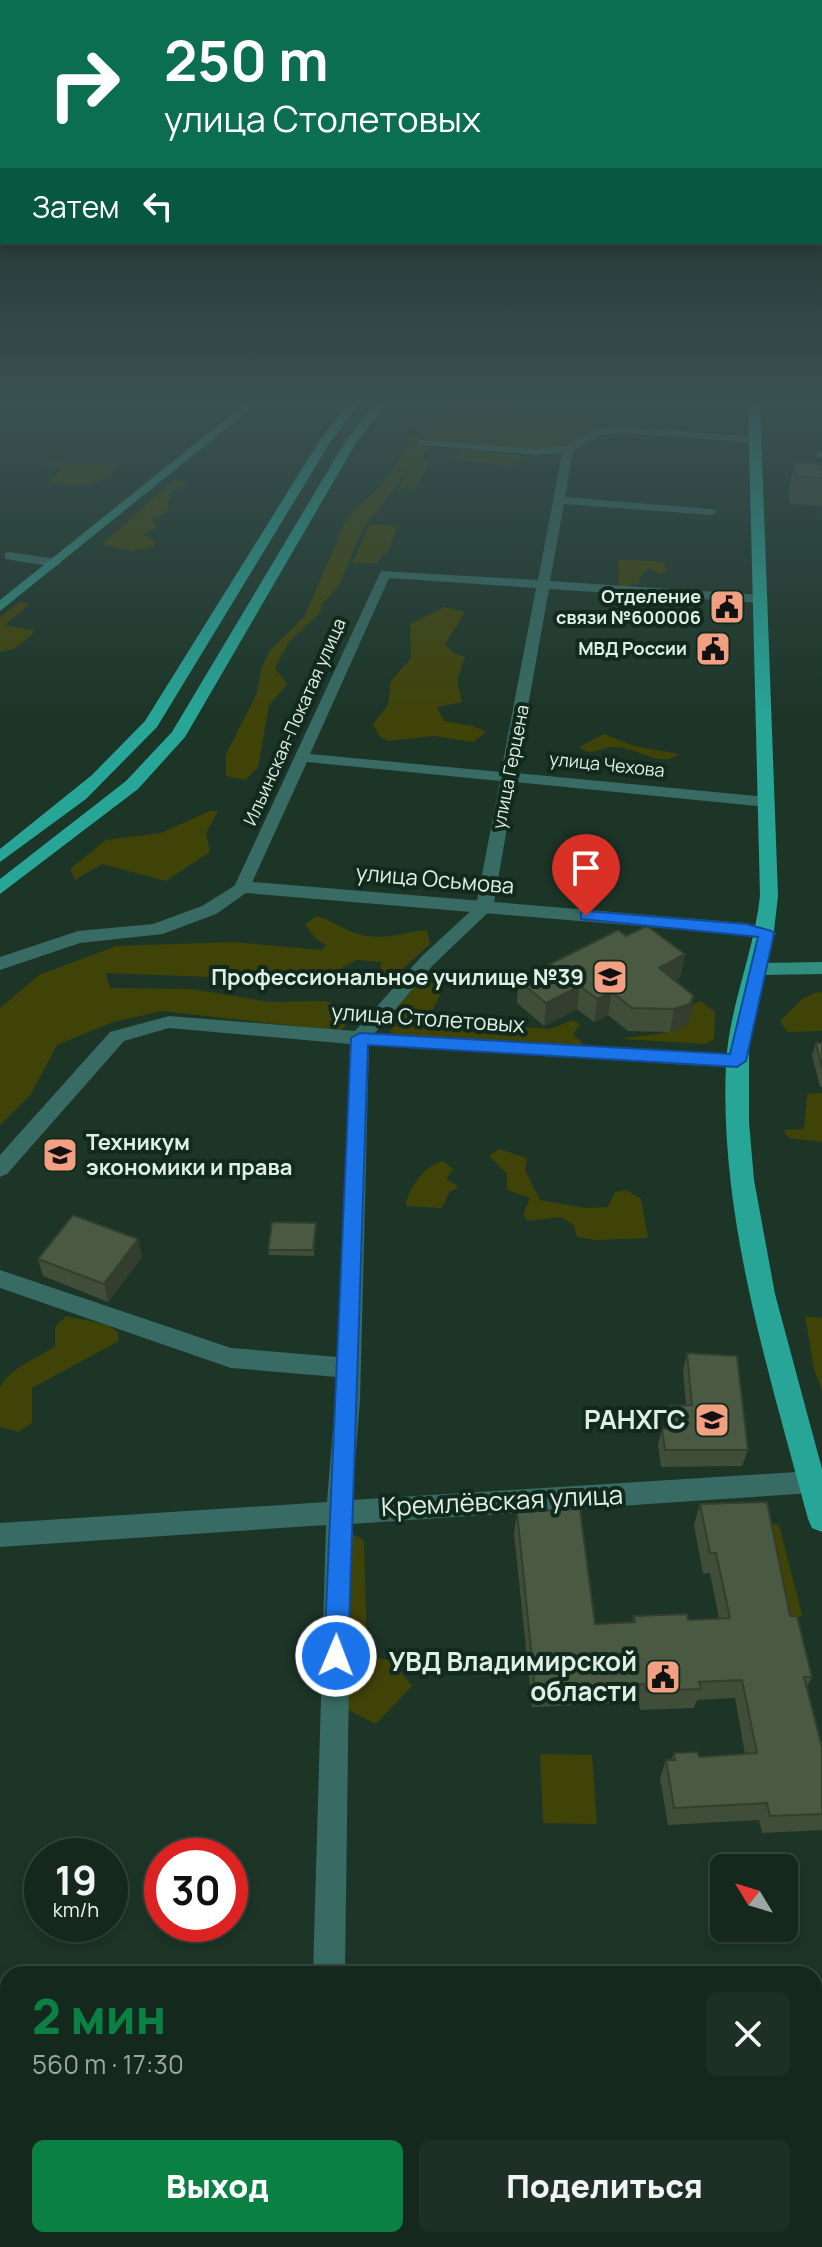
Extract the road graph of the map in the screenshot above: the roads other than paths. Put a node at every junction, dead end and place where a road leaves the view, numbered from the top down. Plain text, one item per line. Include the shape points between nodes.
1 (124, 507) edge
2 (285, 507) edge
3 (313, 507) edge
4 (559, 507) edge
5 (646, 507) edge
6 (758, 507) edge
7 (711, 512) dead end
8 (9, 556) dead end
9 (55, 563) junction
10 (545, 586) junction
11 (761, 599) junction
12 (0, 607) edge
13 (300, 757) junction
14 (510, 775) junction
15 (767, 802) junction
16 (0, 857) edge
17 (242, 887) junction
18 (0, 888) edge
19 (484, 908) junction
20 (766, 934) junction
21 (0, 964) edge
22 (822, 968) edge
23 (757, 969) junction
24 (360, 1038) junction
25 (737, 1061) junction
26 (0, 1169) edge
27 (0, 1279) edge
28 (349, 1368) junction
29 (812, 1482) junction
30 (339, 1511) junction
31 (822, 1519) edge
32 (0, 1535) edge
33 (329, 1966) edge

1 - 9 main road
2 - 16 main road via 131,749 65,810
3 - 18 main road via 179,734 132,785
4 - 10 street, улица Герцена
5 - 7 street
6 - 11 main road
8 - 9 street
9 - 12 main road
10 - 11 street
10 - 13 street, Ильинская-Покатая улица via 385,574
10 - 14 street, улица Герцена
11 - 15 main road
13 - 14 street, улица Чехова
13 - 17 street, Ильинская-Покатая улица
14 - 15 street, улица Чехова
14 - 19 street, улица Герцена
15 - 20 main road
17 - 19 street, улица Осьмова
17 - 21 street via 209,910 156,930 78,937
19 - 20 street, улица Осьмова
19 - 24 street via 427,961
20 - 23 main road
22 - 23 main road
23 - 25 main road
24 - 25 street, улица Столетовых
24 - 26 street, улица Столетовых via 169,1022 117,1036
24 - 28 street
25 - 29 main road via 750,1233
27 - 28 street via 231,1358
28 - 30 street
29 - 30 street, Кремлёвская улица
29 - 31 main road
30 - 32 street, Кремлёвская улица
30 - 33 street

